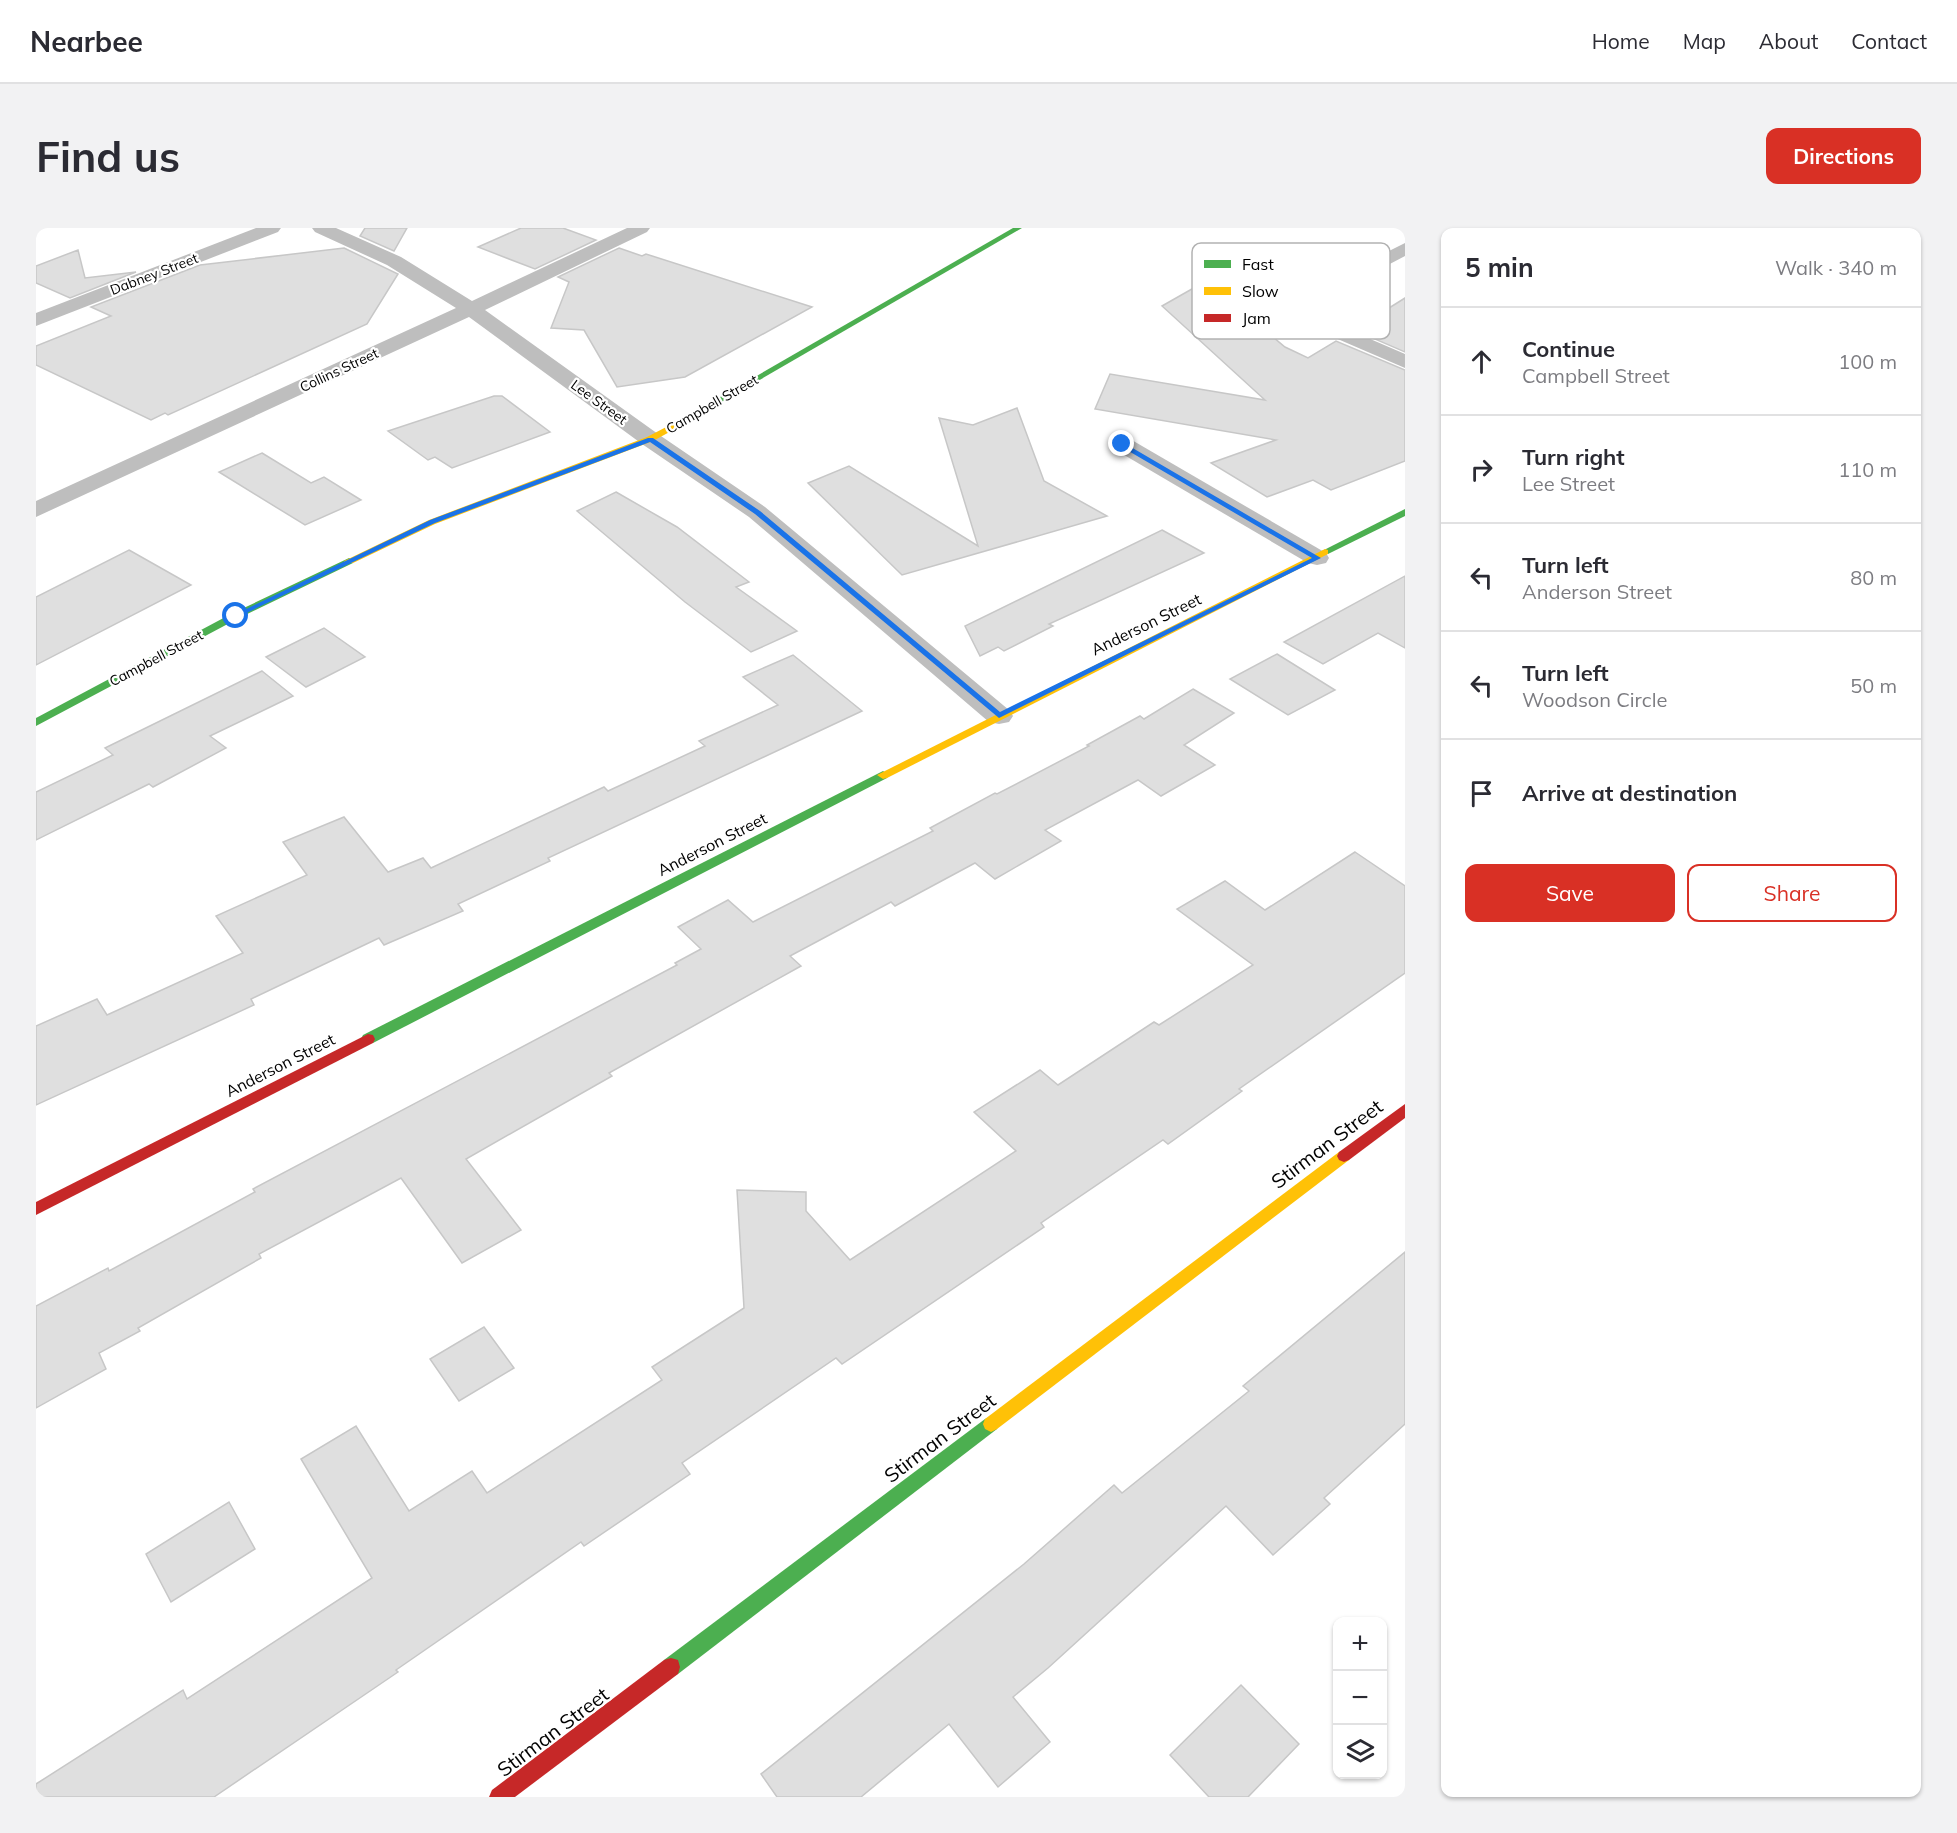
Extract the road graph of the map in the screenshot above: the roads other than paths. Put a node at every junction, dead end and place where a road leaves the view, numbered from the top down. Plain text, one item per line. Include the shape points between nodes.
1 (272, 228) edge
2 (321, 228) edge
3 (640, 228) edge
4 (1018, 228) edge
5 (1405, 249) edge
6 (1390, 257) edge
7 (471, 309) junction
8 (36, 320) edge
9 (1353, 339) edge
10 (1405, 362) edge
11 (650, 439) junction
12 (1122, 444) dead end
13 (36, 510) edge
14 (1405, 512) edge
15 (1317, 558) junction
16 (999, 716) junction
17 (36, 723) edge
18 (1405, 1110) edge
19 (36, 1209) edge
20 (499, 1797) edge

1 - 8 street, Dabney Street
2 - 7 street, Lee Street via 393,261
3 - 7 street, Collins Street
4 - 11 street, Campbell Street
5 - 6 street
7 - 11 street, Lee Street
7 - 13 street, Collins Street
9 - 10 street
11 - 16 street, Lee Street via 757,512
11 - 17 street, Campbell Street via 432,522 236,616
12 - 15 street
14 - 15 street, Anderson Street
15 - 16 street, Anderson Street
16 - 19 street, Anderson Street
18 - 20 street, Stirman Street

